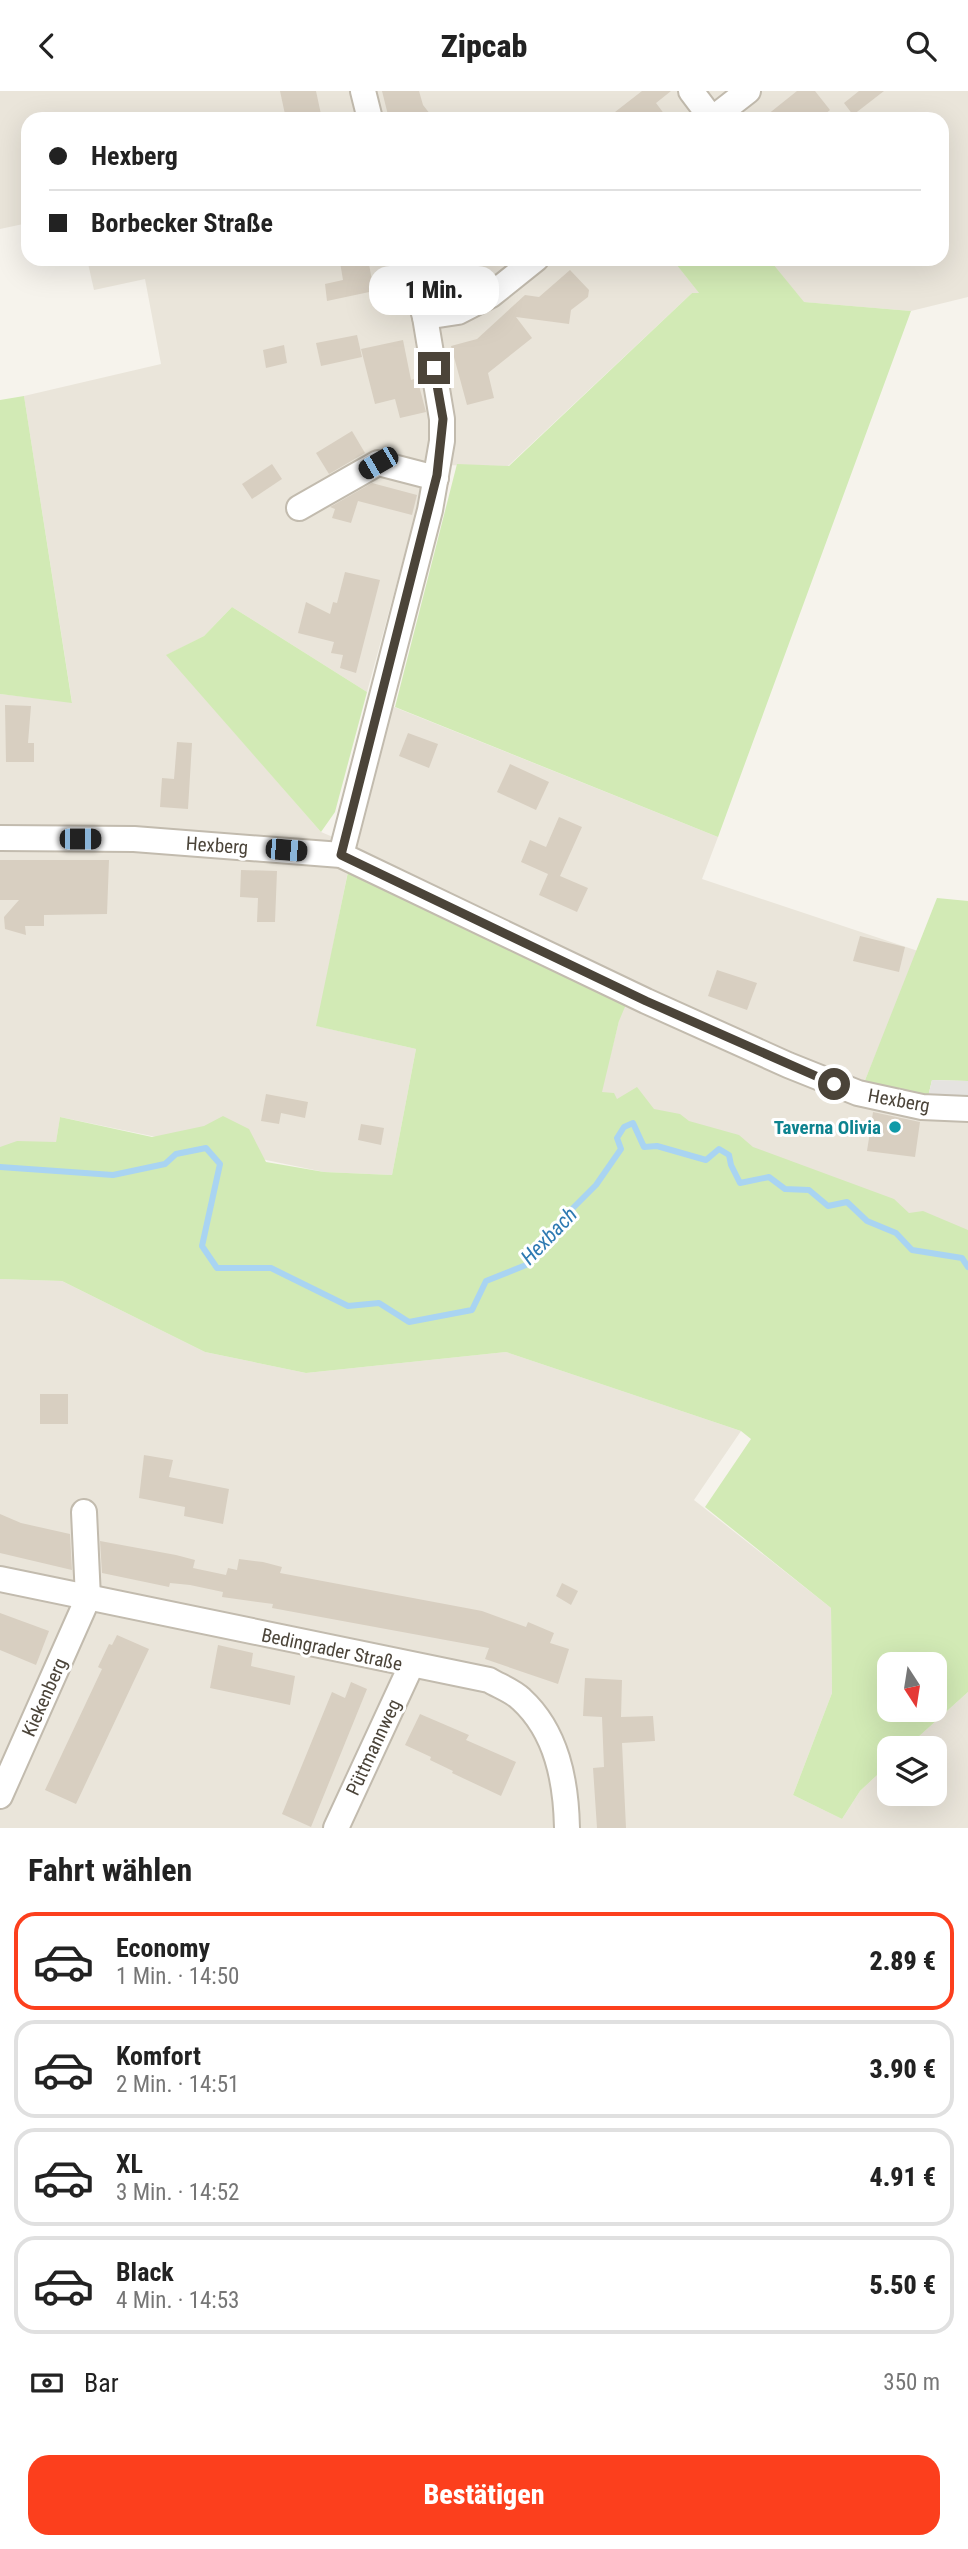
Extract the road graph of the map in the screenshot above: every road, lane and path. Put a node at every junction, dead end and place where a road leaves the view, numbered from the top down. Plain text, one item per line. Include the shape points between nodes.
1 (363, 91) edge
2 (691, 91) edge
3 (748, 91) edge
4 (368, 112) edge
5 (707, 112) edge
6 (721, 112) edge
7 (411, 266) edge
8 (527, 266) edge
9 (425, 317) junction
10 (436, 478) junction
11 (299, 508) dead end
12 (0, 838) edge
13 (341, 855) junction
14 (968, 1109) edge
15 (84, 1512) dead end
16 (0, 1579) edge
17 (88, 1598) junction
18 (411, 1666) junction
19 (0, 1796) edge
20 (336, 1828) edge
21 (567, 1828) edge

1 - 4 street
2 - 5 street
3 - 6 street
7 - 9 street
8 - 9 street via 491,295 458,312
9 - 10 street via 443,419
10 - 11 street via 378,463
10 - 13 street
12 - 13 street, Hexberg via 134,839
13 - 14 street, Hexberg via 800,1070 858,1093 922,1107
15 - 17 street
16 - 17 street, Bedingrader Straße
17 - 18 street, Bedingrader Straße
17 - 19 street, Kiekenberg
18 - 20 street, Püttmannweg
18 - 21 street, Bedingrader Straße via 489,1680 520,1697 541,1721 557,1751

